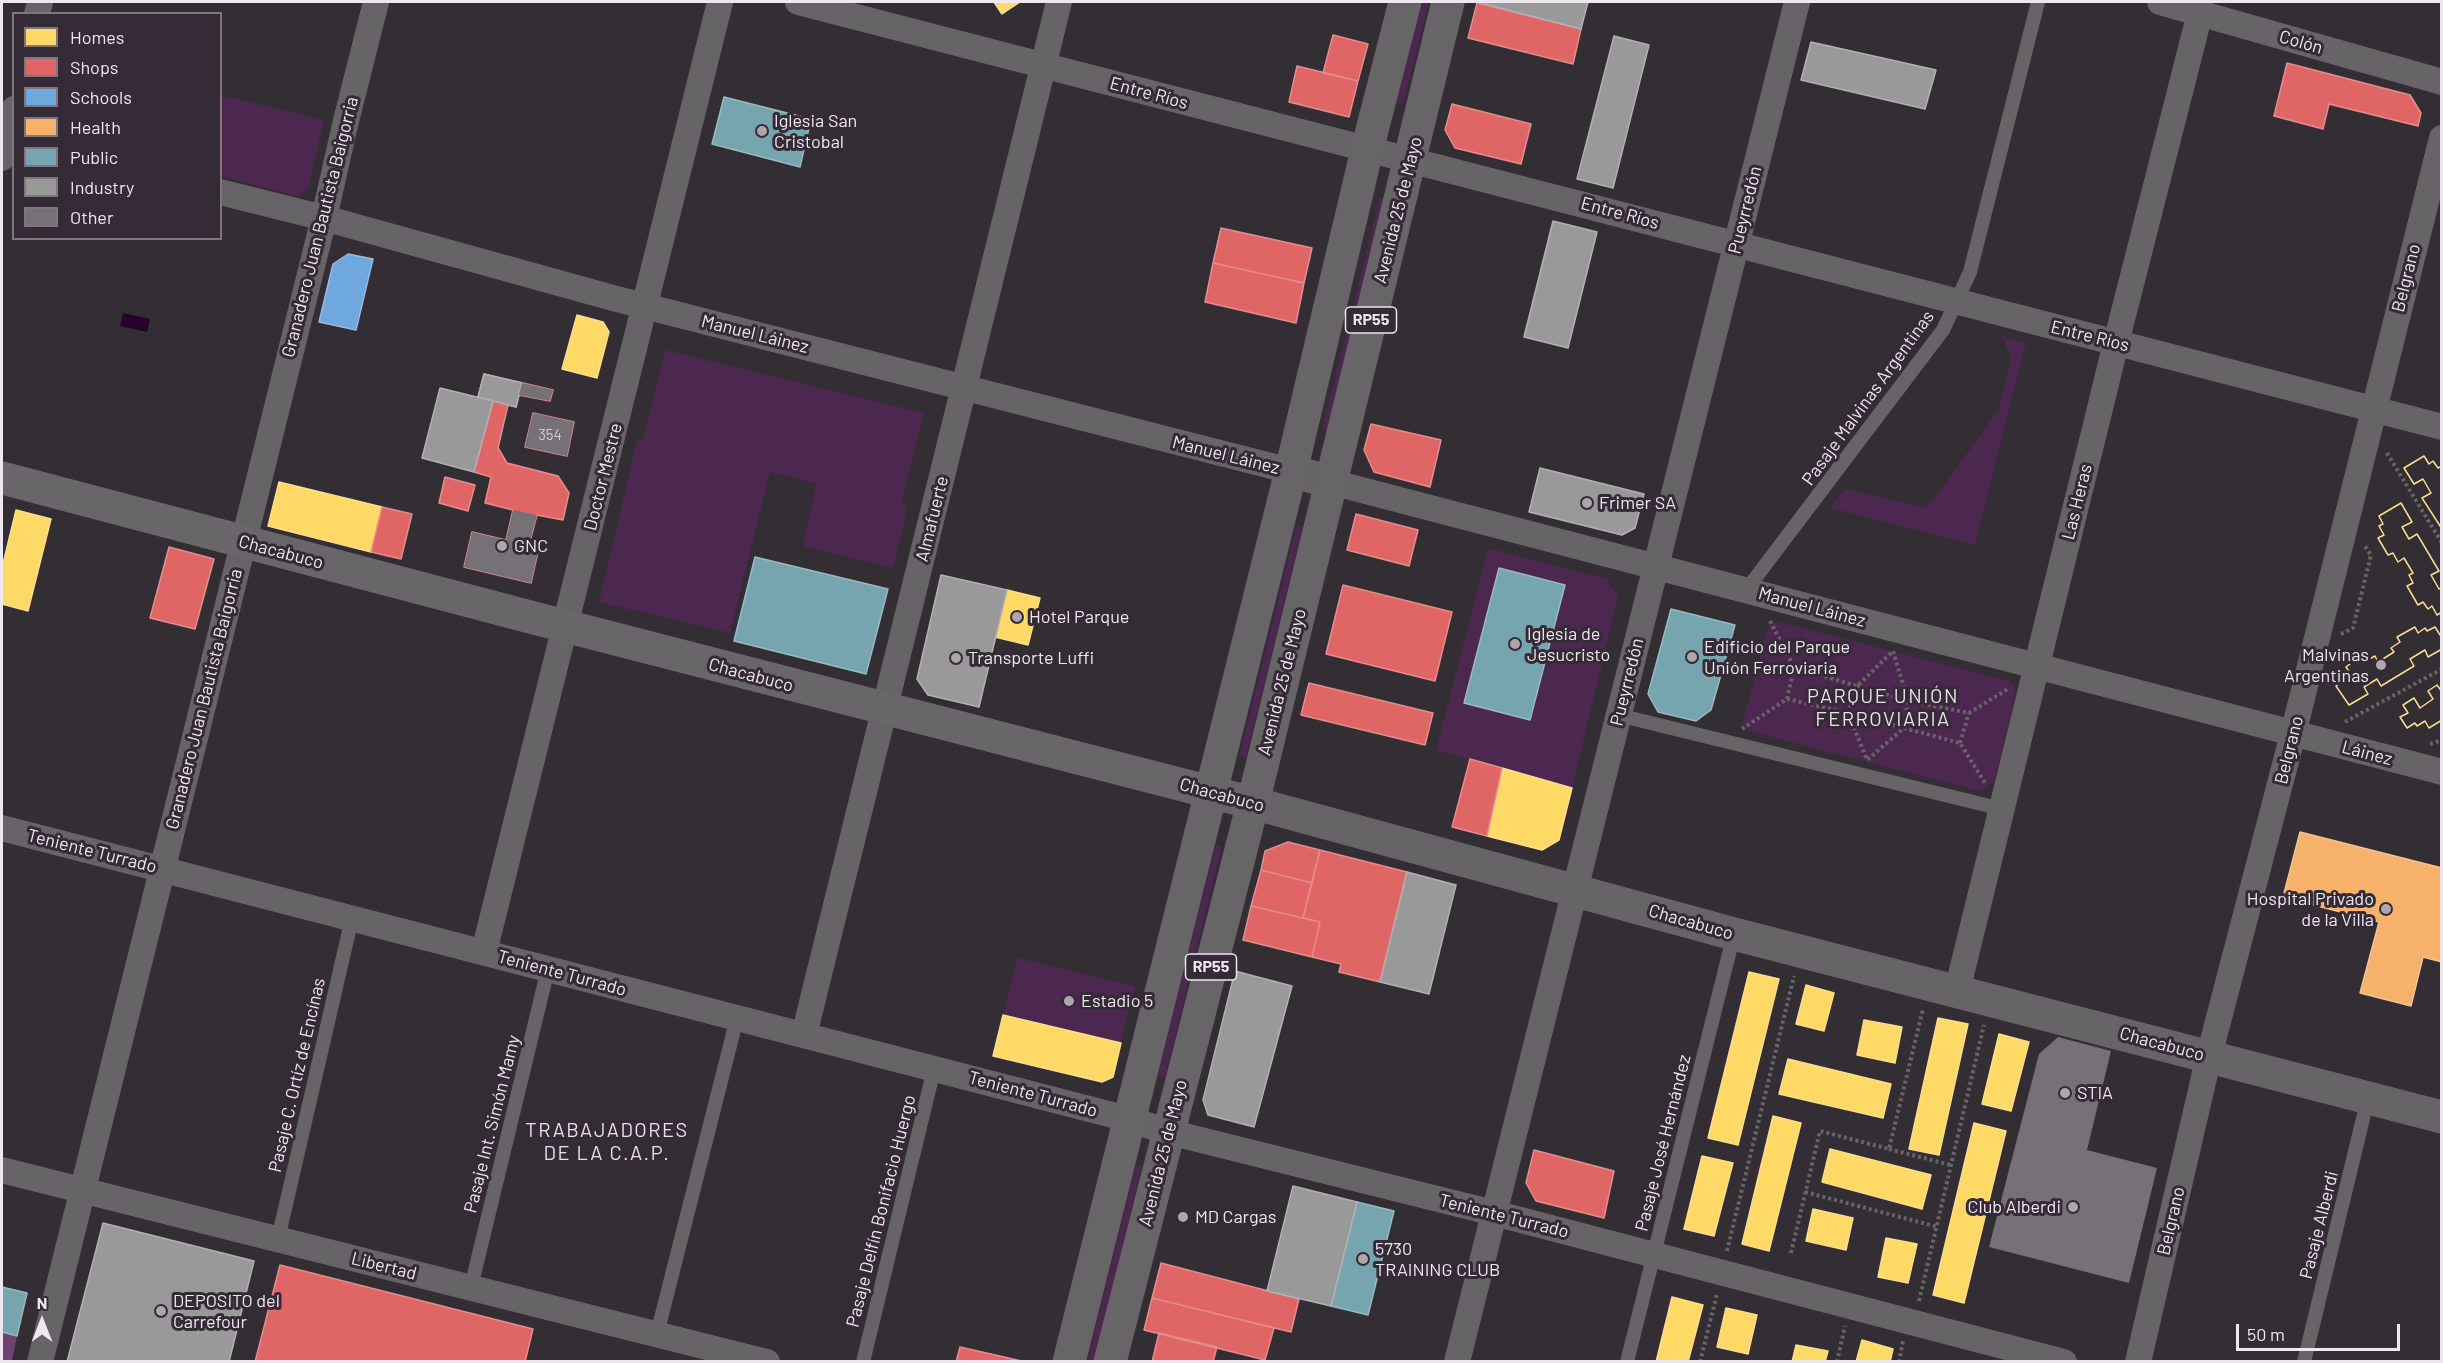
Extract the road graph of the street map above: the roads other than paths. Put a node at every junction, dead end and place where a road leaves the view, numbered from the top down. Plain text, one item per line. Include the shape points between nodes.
1 (376, 2) edge
2 (720, 2) edge
3 (798, 2) edge
4 (1059, 2) edge
5 (1405, 2) edge
6 (1448, 2) edge
7 (1797, 2) edge
8 (2038, 2) edge
9 (2160, 2) edge
10 (2200, 13) junction
11 (1042, 65) junction
12 (2442, 82) edge
13 (12, 117) edge
14 (2442, 138) edge
15 (6, 142) edge
16 (1367, 150) junction
17 (1410, 159) junction
18 (222, 192) edge
19 (324, 218) junction
20 (1736, 244) junction
21 (1957, 303) junction
22 (645, 306) junction
23 (2116, 343) junction
24 (964, 388) junction
25 (2373, 410) junction
26 (2442, 427) edge
27 (1291, 471) junction
28 (2, 478) edge
29 (1331, 482) junction
30 (243, 542) junction
31 (1656, 566) junction
32 (1747, 589) junction
33 (566, 627) junction
34 (2037, 666) junction
35 (886, 710) junction
36 (1618, 715) junction
37 (2293, 734) junction
38 (2442, 772) edge
39 (1210, 790) junction
40 (1253, 803) junction
41 (2002, 809) junction
42 (2, 828) edge
43 (162, 869) junction
44 (1574, 889) junction
45 (352, 918) junction
46 (1734, 934) junction
47 (484, 952) junction
48 (548, 969) junction
49 (1957, 991) junction
50 (737, 1018) junction
51 (804, 1035) junction
52 (2209, 1056) junction
53 (933, 1069) junction
54 (2368, 1098) junction
55 (2442, 1117) edge
56 (1128, 1119) junction
57 (1169, 1132) junction
58 (2, 1170) edge
59 (82, 1191) junction
60 (1494, 1213) junction
61 (278, 1239) junction
62 (1653, 1255) junction
63 (471, 1287) junction
64 (657, 1334) junction
65 (40, 1362) edge
66 (767, 1362) edge
67 (863, 1362) edge
68 (1069, 1362) edge
69 (1110, 1362) edge
70 (1457, 1362) edge
71 (1627, 1362) edge
72 (2064, 1362) edge
73 (2138, 1362) edge
74 (2304, 1362) edge

1 - 19 street, Granadero Juan Bautista Baigorria
2 - 22 street, Doctor Mestre
3 - 11 street, Entre Ríos
4 - 11 street, Almafuerte
5 - 16 main road, RP55
6 - 17 main road, Avenida 25 de Mayo / RP55
7 - 20 street, Pueyrredón
8 - 21 lane, Pasaje Malvinas Argentinas via 1970,272
9 - 10 street, Colón
10 - 12 street, Colón
10 - 23 street, Las Heras
11 - 16 street, Entre Ríos
11 - 24 street, Almafuerte
13 - 15 street
14 - 25 street, Belgrano
16 - 17 street, Entre Ríos
16 - 27 main road, RP55
17 - 20 street, Entre Ríos
17 - 29 main road, Avenida 25 de Mayo / RP55
18 - 19 street, Manuel Láinez
19 - 22 street, Manuel Láinez
19 - 30 street, Granadero Juan Bautista Baigorria
20 - 21 street, Entre Ríos
20 - 31 street, Pueyrredón
21 - 23 street, Entre Ríos
21 - 32 lane, Pasaje Malvinas Argentinas via 1943,330
22 - 24 street, Manuel Láinez
22 - 33 street, Doctor Mestre
23 - 25 street, Entre Ríos
23 - 34 street, Las Heras
24 - 27 street, Manuel Láinez
24 - 35 street, Almafuerte
25 - 26 street, Entre Ríos
25 - 37 street, Belgrano
27 - 29 street
27 - 39 main road, RP55
28 - 30 main road, Chacabuco
29 - 31 street, Manuel Láinez
29 - 40 main road, Avenida 25 de Mayo / RP55
30 - 33 main road, Chacabuco
30 - 43 street, Granadero Juan Bautista Baigorria
31 - 32 street, Manuel Láinez
31 - 36 street, Pueyrredón
32 - 34 street, Manuel Láinez
33 - 35 main road, Chacabuco
33 - 47 street, Doctor Mestre
34 - 37 street, Manuel Láinez
34 - 41 street, Las Heras
35 - 39 main road, Chacabuco
35 - 51 street, Almafuerte
36 - 41 lane
36 - 44 street, Pueyrredón
37 - 38 street, Láinez
37 - 52 street, Belgrano
39 - 40 main road, Chacabuco
39 - 56 main road, RP55
40 - 44 street, Chacabuco
40 - 57 main road, Avenida 25 de Mayo / RP55
41 - 49 street, Las Heras
42 - 43 street, Teniente Turrado
43 - 45 street, Teniente Turrado
43 - 59 street, Granadero Juan Bautista Baigorria
44 - 46 street, Chacabuco
44 - 60 street, Pueyrredón
45 - 47 street, Teniente Turrado
45 - 61 lane, Pasaje C. Ortíz de Encínas
46 - 49 street, Chacabuco
46 - 62 lane, Pasaje José Hernández
47 - 48 street, Teniente Turrado
48 - 50 street, Teniente Turrado
48 - 63 lane, Pasaje Int. Simón Mamy
49 - 52 street, Chacabuco
50 - 51 street, Teniente Turrado
50 - 64 lane
51 - 53 street, Teniente Turrado
52 - 54 street, Chacabuco
52 - 73 street, Belgrano
53 - 56 street, Teniente Turrado
53 - 67 lane, Pasaje Delfín Bonifacio Huergo
54 - 55 street, Chacabuco
54 - 74 lane, Pasaje Alberdi
56 - 57 street, Teniente Turrado
56 - 68 main road, RP55
57 - 60 street, Teniente Turrado
57 - 69 main road, Avenida 25 de Mayo / RP55
58 - 59 street, Libertad
59 - 61 street, Libertad
59 - 65 street, Granadero Juan Bautista Baigorria
60 - 62 street, Teniente Turrado
60 - 70 street, Pueyrredón
61 - 63 street, Libertad
62 - 71 lane, Pasaje José Hernández
62 - 72 street, Teniente Turrado
63 - 64 street, Libertad
64 - 66 street, Libertad

